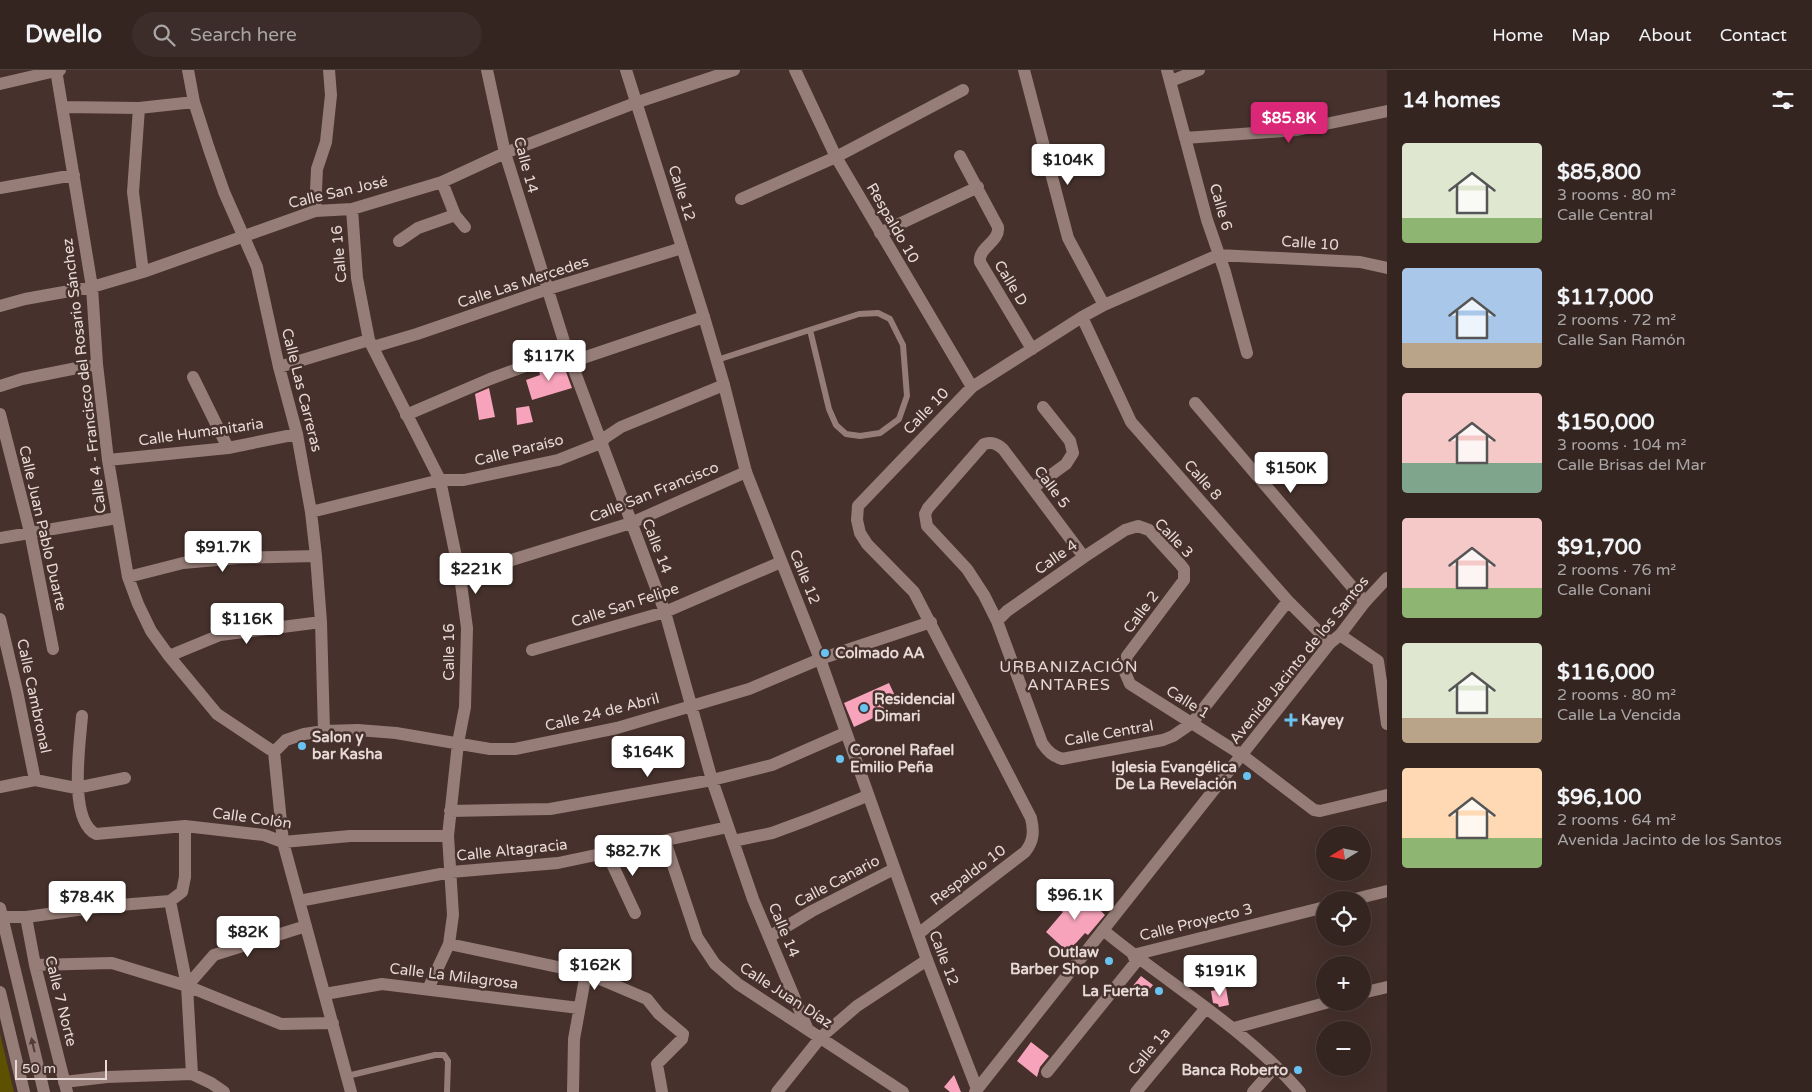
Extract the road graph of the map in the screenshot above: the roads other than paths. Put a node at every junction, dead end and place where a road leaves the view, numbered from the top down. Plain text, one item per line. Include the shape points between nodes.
1 (58, 70) edge
2 (188, 70) edge
3 (330, 70) edge
4 (487, 70) edge
5 (626, 70) edge
6 (734, 70) edge
7 (795, 70) edge
8 (1024, 70) edge
9 (1199, 70) edge
10 (1169, 75) edge
11 (0, 84) edge
12 (963, 90) dead end
13 (194, 102) junction
14 (635, 103) junction
15 (63, 107) junction
16 (138, 108) junction
17 (1387, 110) edge
18 (1185, 138) junction
19 (505, 153) junction
20 (960, 156) dead end
21 (836, 157) junction
22 (74, 175) junction
23 (442, 182) junction
24 (978, 187) junction
25 (0, 188) edge
26 (741, 199) dead end
27 (352, 209) junction
28 (315, 211) junction
29 (455, 215) junction
30 (465, 227) dead end
31 (880, 233) junction
32 (242, 238) junction
33 (399, 241) dead end
34 (682, 248) junction
35 (1218, 255) junction
36 (1387, 268) edge
37 (143, 272) junction
38 (92, 287) junction
39 (548, 289) junction
40 (1104, 305) junction
41 (0, 306) edge
42 (704, 317) junction
43 (1082, 317) junction
44 (810, 330) junction
45 (371, 343) junction
46 (1032, 349) junction
47 (1248, 353) dead end
48 (569, 357) junction
49 (717, 360) junction
50 (98, 364) junction
51 (279, 367) junction
52 (193, 377) dead end
53 (724, 385) junction
54 (0, 386) edge
55 (972, 387) junction
56 (1196, 403) dead end
57 (1043, 407) dead end
58 (0, 414) edge
59 (406, 415) junction
60 (297, 434) junction
61 (601, 444) junction
62 (228, 448) junction
63 (108, 460) junction
64 (746, 472) junction
65 (440, 480) junction
66 (1033, 488) junction
67 (311, 512) junction
68 (117, 518) junction
69 (925, 521) joint
70 (630, 523) junction
71 (1138, 526) joint
72 (30, 532) junction
73 (0, 538) edge
74 (316, 556) junction
75 (1084, 556) junction
76 (781, 562) junction
77 (1185, 574) joint
78 (460, 576) junction
79 (128, 578) junction
80 (1387, 578) edge
81 (1288, 600) junction
82 (1365, 602) junction
83 (665, 612) junction
84 (0, 619) edge
85 (997, 621) junction
86 (322, 622) junction
87 (931, 622) junction
88 (1335, 639) junction
89 (53, 650) dead end
90 (532, 650) dead end
91 (169, 656) junction
92 (820, 659) junction
93 (1124, 670) joint
94 (690, 706) junction
95 (82, 716) dead end
96 (1192, 723) junction
97 (1387, 724) edge
98 (324, 731) junction
99 (845, 733) junction
100 (458, 743) junction
101 (274, 752) junction
102 (1242, 755) junction
103 (125, 778) dead end
104 (35, 780) junction
105 (712, 780) junction
106 (0, 787) edge
107 (76, 788) junction
108 (1387, 794) edge
109 (867, 796) junction
110 (450, 811) junction
111 (185, 826) junction
112 (728, 827) junction
113 (448, 836) junction
114 (1033, 838) joint
115 (665, 841) junction
116 (732, 841) junction
117 (283, 842) junction
118 (607, 853) junction
119 (894, 869) junction
120 (451, 872) junction
121 (1387, 891) edge
122 (1371, 895) edge
123 (299, 900) junction
124 (170, 901) junction
125 (1316, 909) edge
126 (1, 913) edge
127 (635, 913) dead end
128 (26, 917) junction
129 (306, 926) junction
130 (1103, 930) junction
131 (918, 934) junction
132 (769, 936) junction
133 (449, 944) junction
134 (1133, 955) junction
135 (927, 960) junction
136 (35, 965) junction
137 (586, 972) junction
138 (187, 986) junction
139 (1387, 987) edge
140 (428, 989) junction
141 (1371, 991) edge
142 (0, 992) edge
143 (326, 994) junction
144 (1316, 1006) edge
145 (579, 1008) junction
146 (1206, 1008) junction
147 (333, 1023) junction
148 (1234, 1028) junction
149 (808, 1030) junction
150 (820, 1037) junction
151 (1275, 1066) junction
152 (1047, 1072) dead end
153 (192, 1074) junction
154 (347, 1076) junction
155 (65, 1087) edge
156 (976, 1091) edge
157 (24, 1092) edge
158 (44, 1092) edge
159 (224, 1092) edge
160 (351, 1092) edge
161 (447, 1092) edge
162 (573, 1092) edge
163 (662, 1092) edge
164 (777, 1092) edge
165 (903, 1092) edge
166 (1136, 1092) edge
167 (1253, 1092) edge
168 (1300, 1092) edge

1 - 11 street
1 - 15 street, Calle 4 - Francisco del Rosario Sánchez
2 - 13 street, Calle Las Carreras
3 - 28 street, Calle 16 via 331,95 326,142 318,169
4 - 19 street, Calle 14
5 - 14 street, Calle 12
6 - 14 street, Calle San José
7 - 21 street, Respaldo 10
8 - 40 street via 1066,231
9 - 10 street
10 - 18 street, Calle 6
12 - 21 street
13 - 16 street
13 - 32 street, Calle Las Carreras
14 - 19 street, Calle San José
14 - 34 street, Calle 12
15 - 16 street
15 - 22 street, Calle 4 - Francisco del Rosario Sánchez
16 - 37 street via 133,192
17 - 18 street via 1297,130
18 - 35 street, Calle 6
19 - 23 street, Calle San José
19 - 39 street, Calle 14
20 - 24 street, Calle D
21 - 26 street
21 - 31 street, Respaldo 10
22 - 25 street
22 - 38 street, Calle 4 - Francisco del Rosario Sánchez
23 - 27 street, Calle San José
23 - 29 street
24 - 31 street
24 - 46 street, Calle D via 999,231 981,253 980,262
27 - 28 street, Calle San José
27 - 45 street, Calle 16 via 357,278
28 - 32 street, Calle San José
29 - 30 street
29 - 33 street via 418,228
31 - 55 street, Respaldo 10
32 - 37 street, Calle San José
32 - 51 street, Calle Las Carreras via 256,267
34 - 39 street, Calle Las Mercedes
34 - 42 street, Calle 12
35 - 36 street, Calle 10 via 1360,262
35 - 40 street, Calle 10
35 - 47 street, Calle 6
37 - 38 street, Calle San José
38 - 41 street, Calle San José
38 - 50 street, Calle 4 - Francisco del Rosario Sánchez
39 - 45 street, Calle Las Mercedes via 417,334
39 - 48 street, Calle 14
40 - 43 street, Calle 10
42 - 48 street
42 - 49 street, Calle 12
43 - 46 street, Calle 10
43 - 81 street, Calle 8 via 1131,422
44 - 44 lane via 859,314 878,313 890,319 903,345 907,396 900,419 880,433 860,436 846,434 836,426
44 - 49 lane
45 - 51 street, Calle Las Mercedes
45 - 59 street, Calle 16
46 - 55 street, Calle 10
48 - 59 street via 490,379
48 - 61 street, Calle 14
49 - 53 street, Calle 12
50 - 54 street
50 - 63 street, Calle 4 - Francisco del Rosario Sánchez
51 - 60 street, Calle Las Carreras
52 - 62 street
53 - 61 street, Calle Paraíso via 621,427
53 - 64 street, Calle 12
55 - 87 street, Calle 10 via 858,506 856,520 860,533 914,592
56 - 82 street
57 - 66 street via 1070,441 1072,454 1066,464
58 - 72 street, Calle Juan Pablo Duarte
59 - 65 street, Calle 16
60 - 62 street, Calle Humanitaria
60 - 67 street, Calle Las Carreras
61 - 65 street, Calle Paraíso via 558,460 502,473 464,480
61 - 70 street, Calle 14
62 - 63 street, Calle Humanitaria
63 - 68 street, Calle 4 - Francisco del Rosario Sánchez
64 - 70 street, Calle San Francisco
64 - 76 street, Calle 12
65 - 67 street, Calle Paraíso
65 - 78 street, Calle 16
66 - 69 street, Calle 5 via 1003,448 990,442 979,449 928,508
66 - 75 street, Calle 5
67 - 74 street, Calle Las Carreras
68 - 72 street
68 - 79 street, Calle 4 - Francisco del Rosario Sánchez
69 - 85 street, Calle Central via 931,532 967,569
70 - 78 street, Calle San Francisco
70 - 83 street, Calle 14
71 - 75 street, Calle 4 via 1125,530
71 - 77 street, Calle 3 via 1149,530
72 - 73 street
72 - 89 street, Calle Juan Pablo Duarte
74 - 79 street via 183,563
74 - 86 street, Calle Las Carreras
75 - 85 street, Calle 4
76 - 83 street, Calle San Felipe
76 - 92 street, Calle 12
77 - 93 street, Calle 2 via 1182,584 1127,656
78 - 100 street, Calle 16 via 467,628 467,658
79 - 91 street, Calle 4 - Francisco del Rosario Sánchez via 151,630
80 - 82 street, Avenida Jacinto de los Santos
81 - 88 street, Calle 8
81 - 96 street, Calle Central
82 - 88 street, Avenida Jacinto de los Santos
83 - 90 street, Calle San Felipe
83 - 94 street, Calle 14
84 - 104 street, Calle Cambronal
85 - 96 street, Calle Central via 1042,743 1054,757 1073,758 1162,740
86 - 91 street via 220,635
86 - 98 street, Calle Las Carreras
87 - 92 street, Calle 24 de Abril
87 - 114 street, Calle 10 via 1031,818
88 - 97 street, Calle 8 via 1378,661
88 - 102 street, Avenida Jacinto de los Santos
91 - 101 street, Calle 4 - Francisco del Rosario Sánchez via 217,714
92 - 94 street, Calle 24 de Abril via 749,689
92 - 99 street, Calle 12
93 - 96 street, Calle 1 via 1130,684
94 - 100 street, Calle 24 de Abril via 616,728 515,749 490,749
94 - 105 street, Calle 14
95 - 107 street
96 - 102 street, Calle 1
98 - 100 street, Calle 24 de Abril via 396,733
98 - 101 street, Calle 24 de Abril via 286,740
99 - 105 street via 772,765
99 - 109 street, Calle 12
100 - 110 street, Calle 16
101 - 117 street
102 - 108 street, Calle 1 via 1314,810
102 - 130 street, Avenida Jacinto de los Santos
103 - 107 street
104 - 106 street
104 - 107 street
105 - 110 street via 550,809
105 - 112 street, Calle 14
107 - 111 street, Calle Colón via 85,825 96,834
109 - 116 street via 772,833
109 - 119 street, Calle 12
110 - 113 street, Calle 16
111 - 117 street, Calle Colón via 264,835
111 - 124 street via 182,892
112 - 115 street, Calle Altagracia
112 - 116 street, Calle 14
113 - 117 street, Calle Colón via 350,836
113 - 120 street, Calle 16
114 - 131 street, Respaldo 10 via 1026,852
115 - 118 street, Calle Altagracia
115 - 149 street, Calle Juan Díaz via 697,937 705,951 738,984
116 - 132 street, Calle 14
117 - 123 street
118 - 120 street, Calle Altagracia via 558,863
118 - 127 street
119 - 131 street, Calle 12
119 - 132 street, Calle Canario
120 - 123 street, Calle Altagracia
120 - 133 street, Calle 16 via 453,915
121 - 122 street
123 - 129 street
124 - 128 street
124 - 138 street
125 - 134 street, Calle Proyecto 3
126 - 128 street
158 -> 126 street
128 - 136 street, Calle 7 Norte
129 - 138 street via 214,955
129 - 143 street
130 - 134 street
130 - 156 street, Avenida Jacinto de los Santos
131 - 135 street, Calle 12
132 - 149 street, Calle 14
133 - 137 street
133 - 140 street, Calle 16
134 - 146 street
134 - 152 street, Calle Proyecto 3 via 1136,962
135 - 150 street via 858,1006
135 - 156 street, Calle 12
136 - 138 street via 112,963
136 - 155 street, Calle 7 Norte
137 - 145 street
137 - 163 street via 647,999 683,1034 657,1064
138 - 147 street via 281,1024
138 - 153 street
139 - 141 street
140 - 143 street, Calle La Milagrosa via 382,984
140 - 145 street, Calle La Milagrosa
142 - 157 street
143 - 147 street
144 - 148 street
145 - 162 street via 574,1039
146 - 148 street
146 - 166 street, Calle 1a
147 - 154 street
148 - 151 street
149 - 150 street, Calle Juan Díaz
150 - 164 street
150 - 165 street, Calle Juan Díaz
151 - 167 street
151 - 168 street
153 - 155 street via 107,1077
153 - 159 street
154 - 160 street
154 - 161 lane via 444,1055 448,1060

